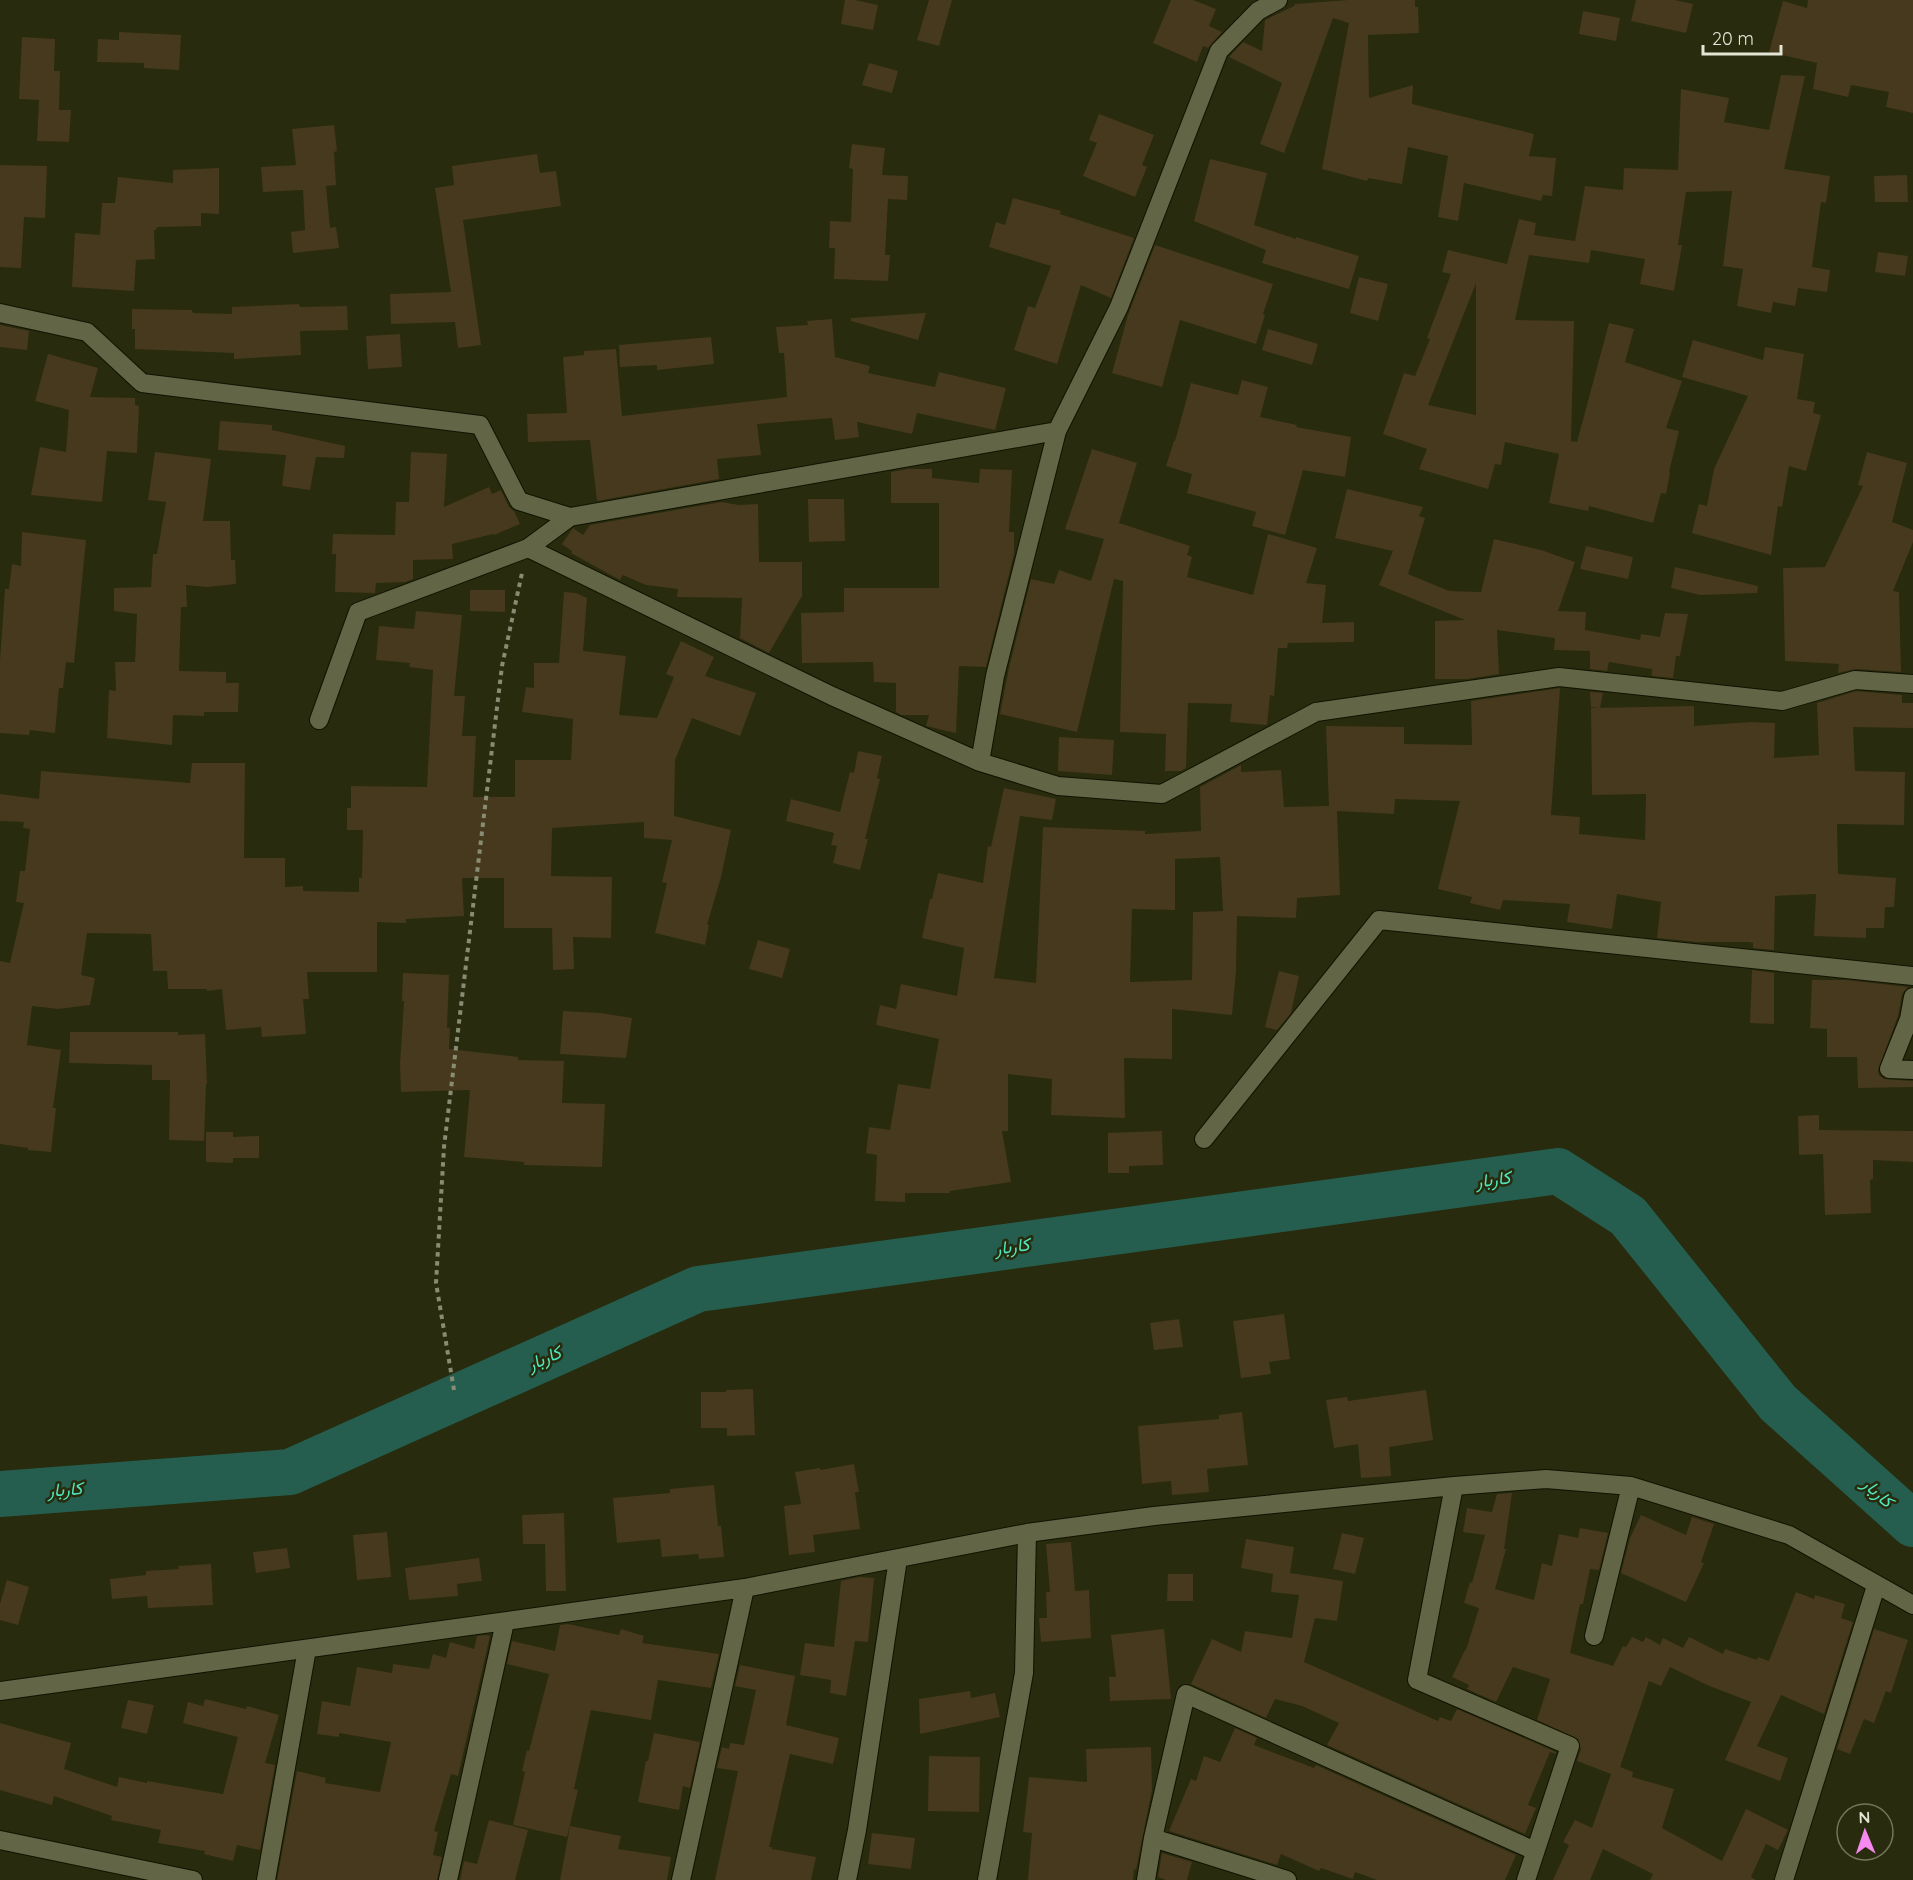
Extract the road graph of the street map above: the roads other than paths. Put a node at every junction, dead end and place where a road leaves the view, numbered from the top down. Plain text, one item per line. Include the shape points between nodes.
1 (1278, 0) edge
2 (0, 313) edge
3 (1057, 431) junction
4 (570, 517) junction
5 (528, 548) junction
6 (1913, 684) edge
7 (319, 720) dead end
8 (980, 762) junction
9 (1913, 976) edge
10 (1913, 997) edge
11 (1913, 1070) edge
12 (1204, 1139) dead end
13 (1454, 1486) junction
14 (1631, 1486) junction
15 (1027, 1533) junction
16 (898, 1559) junction
17 (1876, 1586) junction
18 (745, 1588) junction
19 (1913, 1605) edge
20 (505, 1622) junction
21 (1594, 1636) dead end
22 (307, 1649) junction
23 (0, 1690) edge
24 (1153, 1838) junction
25 (0, 1840) edge
26 (1535, 1851) junction
27 (193, 1880) edge
28 (266, 1880) edge
29 (448, 1880) edge
30 (681, 1880) edge
31 (847, 1880) edge
32 (987, 1880) edge
33 (1146, 1880) edge
34 (1287, 1880) edge
35 (1526, 1880) edge
36 (1785, 1880) edge

1 - 3 street via 1258,11 1219,51 1119,307
2 - 4 street via 87,332 142,383 480,425 519,501
3 - 4 street
3 - 8 street via 995,676
4 - 5 street
5 - 7 street via 358,612
5 - 8 street via 832,696
6 - 8 street via 1855,680 1782,701 1559,677 1316,712 1162,794 1058,786
9 - 12 street via 1379,920
10 - 11 street via 1889,1069
13 - 14 street via 1546,1479
13 - 15 street via 1154,1516
13 - 26 street via 1417,1680 1570,1746
14 - 17 street via 1789,1535
14 - 21 street
15 - 16 street
15 - 32 street via 1024,1673
16 - 18 street
16 - 31 street
17 - 19 street
17 - 36 street
18 - 20 street
18 - 30 street
20 - 22 street
20 - 29 street
22 - 23 street
22 - 28 street
24 - 26 street via 1186,1694
24 - 33 street
24 - 34 street
25 - 27 street
26 - 35 street

